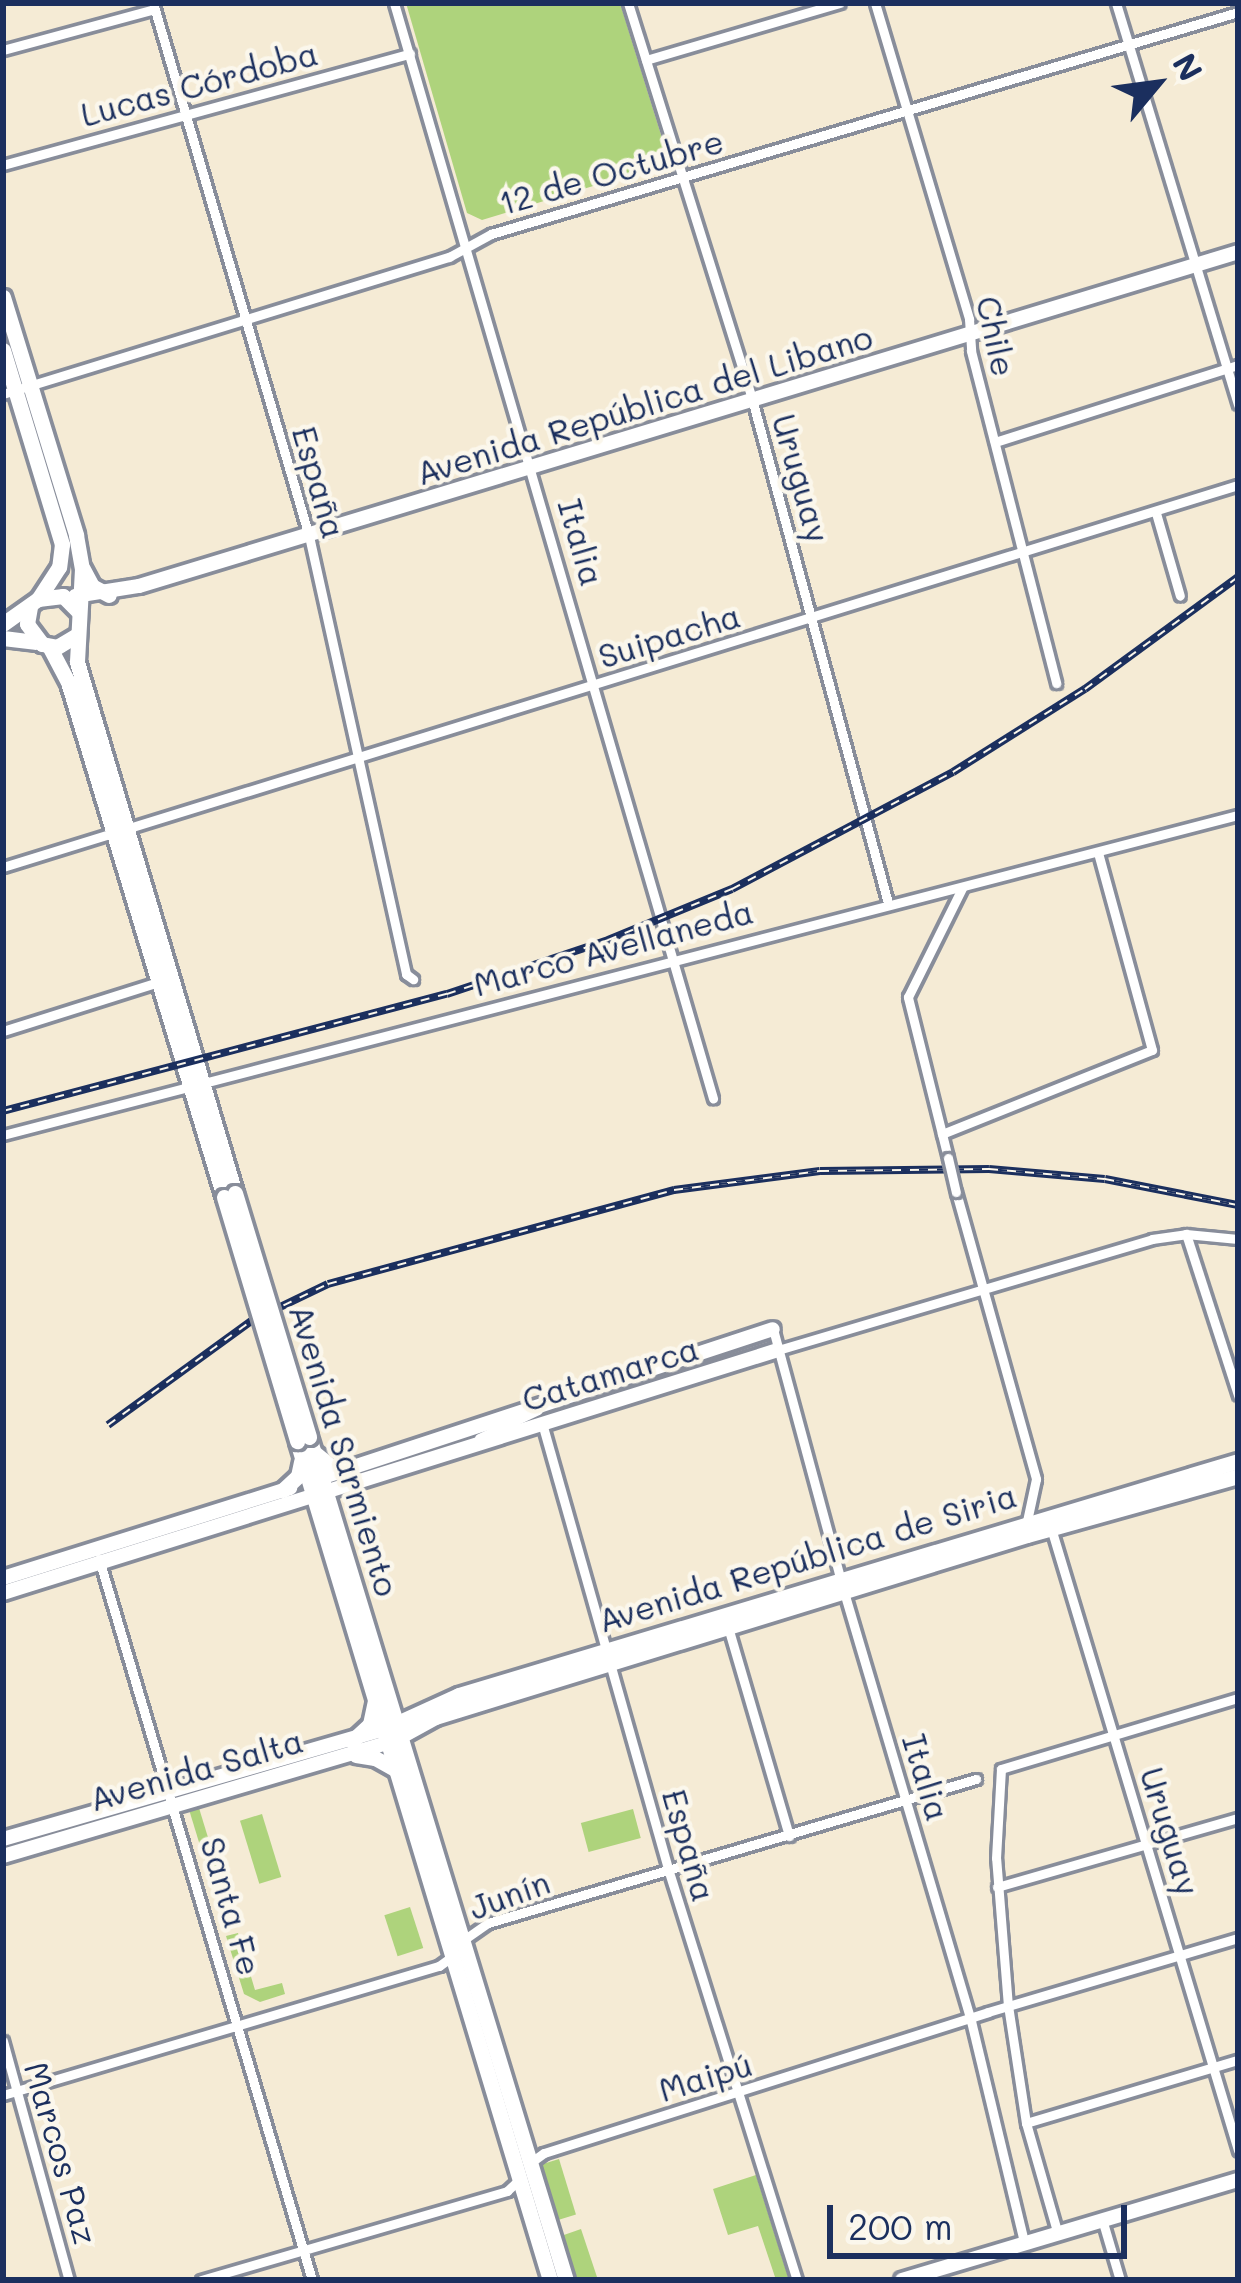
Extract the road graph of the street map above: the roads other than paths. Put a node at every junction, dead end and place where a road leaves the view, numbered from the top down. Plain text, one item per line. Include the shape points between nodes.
1 (394, 3) edge
2 (628, 3) edge
3 (839, 3) edge
4 (875, 3) edge
5 (1116, 3) edge
6 (154, 6) edge
7 (1238, 12) edge
8 (1129, 44) junction
9 (3, 50) edge
10 (410, 53) junction
11 (646, 60) junction
12 (907, 111) junction
13 (185, 115) junction
14 (3, 165) edge
15 (683, 178) junction
16 (464, 249) junction
17 (1238, 252) edge
18 (1196, 266) junction
19 (3, 297) edge
20 (245, 320) junction
21 (969, 332) junction
22 (3, 350) edge
23 (1233, 367) edge
24 (17, 390) edge
25 (752, 399) junction
26 (1238, 404) edge
27 (995, 442) junction
28 (532, 467) junction
29 (1238, 485) edge
30 (1156, 513) junction
31 (309, 536) junction
32 (1024, 555) junction
33 (82, 569) junction
34 (110, 595) junction
35 (1180, 596) dead end
36 (74, 601) junction
37 (34, 603) junction
38 (814, 619) junction
39 (3, 624) edge
40 (76, 635) junction
41 (3, 638) edge
42 (45, 645) junction
43 (1056, 683) dead end
44 (595, 687) junction
45 (360, 760) junction
46 (1238, 815) edge
47 (122, 831) junction
48 (1098, 854) junction
49 (3, 867) edge
50 (962, 888) junction
51 (888, 903) junction
52 (670, 960) junction
53 (413, 979) dead end
54 (159, 982) junction
55 (3, 1030) edge
56 (196, 1086) junction
57 (713, 1098) dead end
58 (942, 1134) junction
59 (3, 1135) edge
60 (1186, 1234) junction
61 (1238, 1239) edge
62 (982, 1288) junction
63 (773, 1329) joint
64 (778, 1349) junction
65 (1238, 1395) edge
66 (539, 1412) junction
67 (305, 1445) junction
68 (1238, 1461) edge
69 (350, 1466) junction
70 (1238, 1476) edge
71 (318, 1487) junction
72 (283, 1490) junction
73 (1038, 1527) junction
74 (98, 1555) junction
75 (3, 1578) edge
76 (842, 1585) junction
77 (3, 1593) edge
78 (728, 1627) junction
79 (609, 1657) junction
80 (380, 1689) junction
81 (1238, 1698) edge
82 (436, 1710) junction
83 (393, 1731) junction
84 (1114, 1735) junction
85 (354, 1748) junction
86 (403, 1764) junction
87 (976, 1779) dead end
88 (173, 1798) junction
89 (906, 1801) junction
90 (1238, 1818) edge
91 (789, 1836) junction
92 (3, 1839) edge
93 (1147, 1844) junction
94 (3, 1856) edge
95 (669, 1872) junction
96 (997, 1888) junction
97 (1238, 1938) edge
98 (462, 1941) junction
99 (1180, 1955) junction
100 (453, 1957) junction
101 (1008, 2006) junction
102 (971, 2021) junction
103 (239, 2025) junction
104 (3, 2041) edge
105 (1238, 2060) edge
106 (1214, 2068) junction
107 (16, 2090) junction
108 (3, 2095) edge
109 (737, 2095) junction
110 (1026, 2123) junction
111 (1238, 2150) edge
112 (530, 2163) junction
113 (520, 2180) junction
114 (1238, 2180) edge
115 (1102, 2219) junction
116 (1057, 2231) junction
117 (1024, 2241) junction
118 (303, 2251) junction
119 (70, 2280) edge
120 (201, 2280) edge
121 (313, 2280) edge
122 (550, 2280) edge
123 (566, 2280) edge
124 (797, 2280) edge
125 (902, 2280) edge
126 (1120, 2280) edge

1 - 10 street, Italia
2 - 11 street, Uruguay
3 - 11 street
4 - 12 street, Chile
5 - 8 street
6 - 9 street
6 - 13 street, España
7 - 8 street, 12 de Octubre
8 - 12 street, 12 de Octubre
8 - 18 street
10 - 13 street, Lucas Córdoba
10 - 16 street, Italia
11 - 15 street, Uruguay
12 - 15 street, 12 de Octubre
12 - 21 street, Chile
13 - 14 street, Lucas Córdoba
13 - 20 street, España
15 - 16 street, 12 de Octubre
15 - 25 street, Uruguay
16 - 20 street, 12 de Octubre
16 - 28 street, Italia
17 - 18 main road, Avenida República del Libano
18 - 21 main road, Avenida República del Libano
18 - 23 street
19 - 24 main road
20 - 24 street, 12 de Octubre
20 - 31 street, España
21 - 25 main road, Avenida República del Libano
21 - 27 street, Chile
22 - 24 main road
23 - 26 street
23 - 27 street
24 - 33 main road
24 - 37 main road via 62,544 59,568
25 - 28 main road, Avenida República del Libano
25 - 38 street, Uruguay
27 - 32 street, Chile
28 - 31 main road, Avenida República del Libano
28 - 44 street, Italia
29 - 30 street, Suipacha
30 - 32 street, Suipacha
30 - 35 street
31 - 34 main road, Avenida República del Libano
31 - 45 street, España
32 - 38 street, Suipacha
32 - 43 street, Chile
33 - 34 main road
33 - 36 main road, Avenida Sarmiento
34 - 36 main road, Avenida República del Libano
36 - 37 main road
36 - 40 main road, Avenida Sarmiento
37 - 39 main road
37 - 42 main road, Avenida Sarmiento via 27,624
38 - 44 street, Suipacha
38 - 51 street, Uruguay
40 - 42 main road
40 - 47 main road, Avenida Sarmiento
41 - 42 main road
42 - 47 main road, Avenida Sarmiento via 65,672
44 - 45 street, Suipacha
44 - 52 street, Italia
45 - 47 street, Suipacha
45 - 53 street, España
46 - 48 street, Marco Avellaneda
47 - 49 street, Suipacha
47 - 54 main road, Avenida Sarmiento
47 - 56 main road, Avenida Sarmiento
48 - 50 street, Marco Avellaneda
48 - 58 street via 1152,1050
50 - 51 street, Marco Avellaneda
50 - 58 street via 908,997
51 - 52 street, Marco Avellaneda
52 - 56 street, Marco Avellaneda
52 - 57 street, Italia
54 - 55 street
54 - 56 main road, Avenida Sarmiento
56 - 59 street, Marco Avellaneda
56 - 67 main road, Avenida Sarmiento, bridge
58 - 62 street, Uruguay, bridge
60 - 61 street, Catamarca
60 - 62 street, Catamarca
60 - 65 street
62 - 64 street, Catamarca
62 - 73 street, Uruguay via 1036,1479
63 - 64 street, Italia
63 - 66 main road, Catamarca
64 - 66 main road, Catamarca
64 - 76 street, Italia
66 - 69 main road, Catamarca
66 - 71 main road, Catamarca via 463,1448
66 - 79 street, España
67 - 69 main road via 324,1463
67 - 71 main road, Avenida Sarmiento
67 - 72 main road via 298,1476
68 - 73 main road, Avenida República de Siria
69 - 71 main road, Catamarca
70 - 73 main road, Avenida República de Siria
71 - 72 main road, Catamarca
71 - 74 main road, Catamarca
71 - 80 main road, Avenida Sarmiento
72 - 74 main road, Catamarca
73 - 76 main road, Avenida República de Siria
73 - 84 street, Uruguay
74 - 75 main road, Catamarca
74 - 77 main road, Catamarca
74 - 88 street, Santa Fe
76 - 78 main road, Avenida República de Siria
76 - 79 main road, Avenida República de Siria
76 - 89 street, Italia
78 - 79 main road, Avenida República de Siria
78 - 91 street
79 - 82 main road, Avenida República de Siria
79 - 95 street, España
80 - 82 main road
80 - 83 main road, Avenida Sarmiento
80 - 85 main road
81 - 84 street
82 - 83 main road, Avenida República de Siria
82 - 86 main road
83 - 85 main road, Avenida Salta
83 - 86 main road, Avenida Sarmiento
84 - 93 street, Uruguay
84 - 96 street via 1001,1769
85 - 86 main road
85 - 88 main road, Avenida Salta
86 - 98 main road, Avenida Sarmiento
86 - 100 main road, Avenida Sarmiento
87 - 89 street, Junín
88 - 92 main road, Avenida Salta
88 - 94 main road, Avenida Salta
88 - 103 street, Santa Fe
89 - 91 street, Junín
89 - 102 street, Italia
90 - 93 street
91 - 95 street, Junín
93 - 96 street
93 - 99 street, Uruguay
95 - 98 street, Junín via 488,1923
95 - 109 street, España
96 - 101 street
97 - 99 street, Maipú
98 - 100 street, Junín
98 - 112 main road, Avenida Sarmiento
99 - 101 street, Maipú
99 - 106 street, Uruguay
100 - 103 street, Junín
100 - 113 main road, Avenida Sarmiento
101 - 102 street, Maipú
101 - 110 street
102 - 109 street, Maipú
102 - 117 street, Italia
103 - 107 street, Junín
103 - 118 street, Santa Fe
104 - 107 street, Marcos Paz
105 - 106 street
106 - 110 street
106 - 111 street, Uruguay
107 - 108 street, Junín
107 - 119 street, Marcos Paz
109 - 112 street, Maipú
109 - 124 street, España
110 - 116 street
112 - 113 street
112 - 123 main road, Avenida Sarmiento
113 - 118 street via 507,2191
113 - 122 main road, Avenida Sarmiento
114 - 115 main road
115 - 116 main road
115 - 126 street
116 - 117 main road
117 - 125 main road
118 - 120 street
118 - 121 street, Santa Fe

